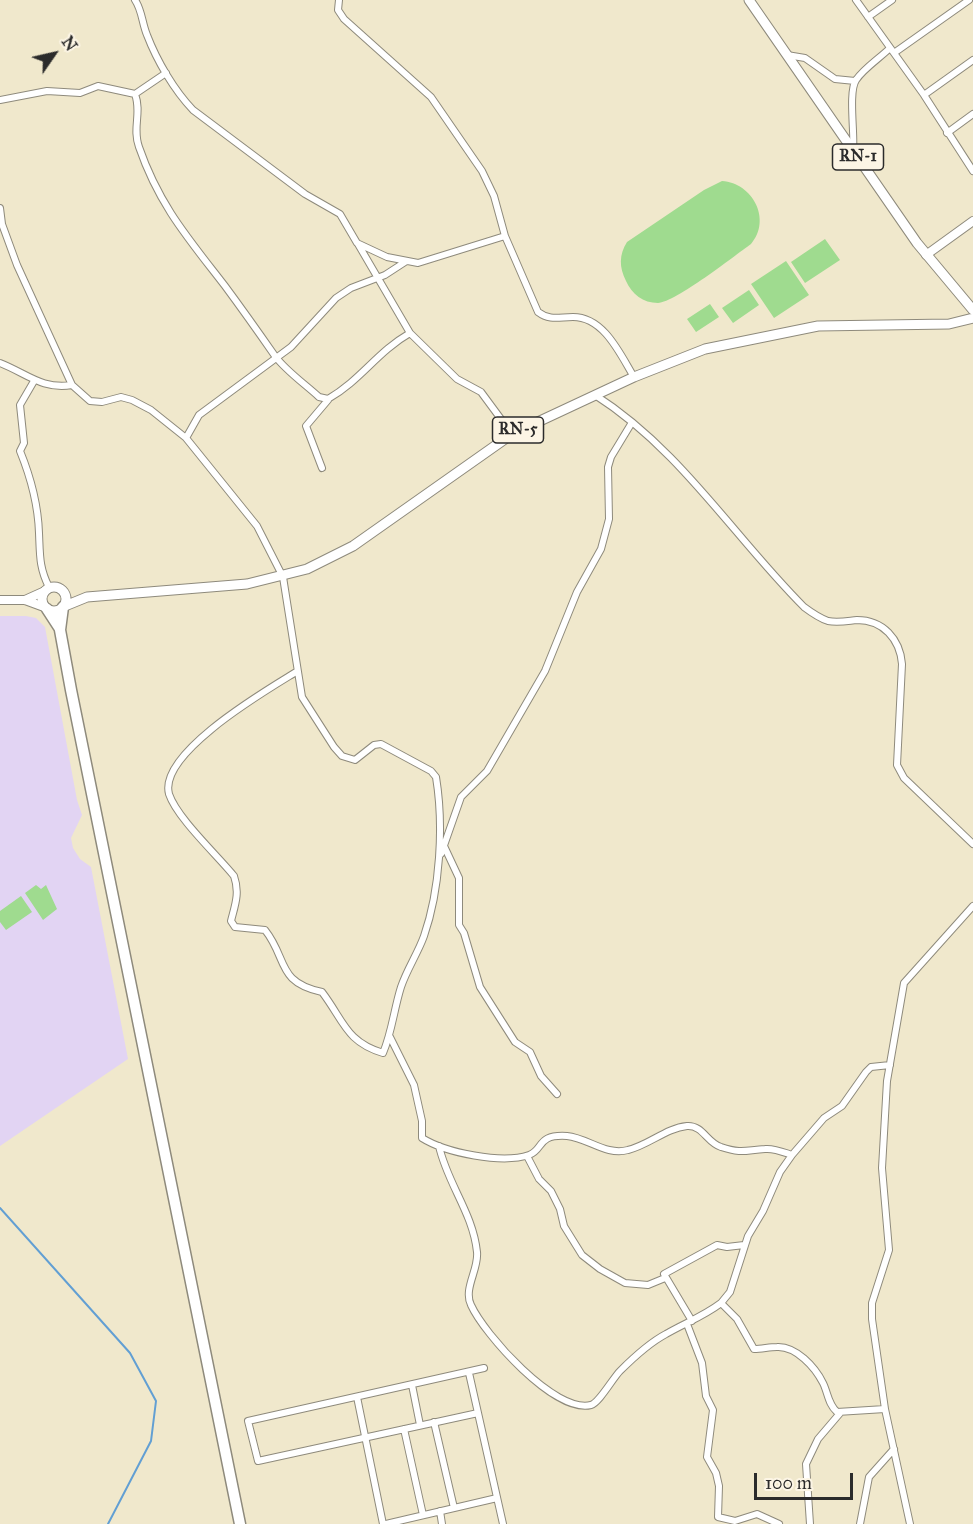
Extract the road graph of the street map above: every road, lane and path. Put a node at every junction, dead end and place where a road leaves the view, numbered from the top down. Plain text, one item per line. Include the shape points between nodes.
1 (135, 0) edge
2 (339, 0) edge
3 (749, 0) edge
4 (856, 0) edge
5 (892, 0) edge
6 (968, 0) edge
7 (973, 9) edge
8 (868, 17) junction
9 (892, 51) junction
10 (787, 54) junction
11 (973, 60) edge
12 (166, 72) junction
13 (855, 81) junction
14 (135, 94) junction
15 (924, 95) junction
16 (0, 100) edge
17 (973, 114) edge
18 (947, 133) junction
19 (853, 151) junction
20 (972, 168) edge
21 (0, 208) edge
22 (973, 221) edge
23 (504, 236) junction
24 (357, 243) junction
25 (926, 255) junction
26 (405, 262) junction
27 (377, 279) junction
28 (973, 310) edge
29 (973, 318) edge
30 (410, 333) junction
31 (276, 358) junction
32 (0, 363) edge
33 (634, 377) junction
34 (34, 381) junction
35 (72, 385) junction
36 (594, 395) junction
37 (328, 399) junction
38 (631, 424) junction
39 (512, 434) junction
40 (186, 438) junction
41 (322, 468) dead end
42 (283, 577) junction
43 (47, 589) junction
44 (61, 589) junction
45 (87, 597) junction
46 (0, 600) edge
47 (25, 600) junction
48 (64, 606) junction
49 (46, 608) junction
50 (60, 630) junction
51 (296, 672) junction
52 (973, 844) edge
53 (444, 846) junction
54 (439, 860) junction
55 (973, 906) edge
56 (390, 1037) junction
57 (890, 1065) junction
58 (557, 1094) dead end
59 (439, 1146) junction
60 (792, 1155) junction
61 (527, 1156) junction
62 (744, 1245) junction
63 (665, 1278) junction
64 (721, 1303) junction
65 (689, 1323) junction
66 (484, 1368) dead end
67 (469, 1373) junction
68 (412, 1385) junction
69 (357, 1397) junction
70 (885, 1408) junction
71 (841, 1412) junction
72 (478, 1413) junction
73 (434, 1422) junction
74 (420, 1425) junction
75 (404, 1429) junction
76 (365, 1438) junction
77 (894, 1449) junction
78 (497, 1498) junction
79 (454, 1508) junction
80 (440, 1511) junction
81 (423, 1515) junction
82 (240, 1524) edge
83 (385, 1524) edge
84 (442, 1524) edge
85 (502, 1524) edge
86 (779, 1524) edge
87 (810, 1524) edge
88 (860, 1524) edge
89 (910, 1524) edge

1 - 12 street via 147,36
2 - 23 street via 338,10 344,19 431,98 450,124 482,171 494,196
3 - 10 main road, RN-1
4 - 8 street
5 - 8 street
6 - 7 street
6 - 9 street
8 - 9 street
9 - 13 street
9 - 15 street
10 - 13 street via 805,58 835,79
10 - 19 main road, RN-1
11 - 15 street
12 - 14 street
12 - 24 street via 194,110 305,194 339,214
13 - 19 street
14 - 16 street via 98,86 80,93 47,91
14 - 31 street via 140,108 135,134 167,209
15 - 18 street
17 - 18 street
18 - 20 street
19 - 25 main road, RN-1
21 - 35 street via 17,264
22 - 25 main road
23 - 26 street via 426,261
23 - 33 street via 538,312 546,318 582,318 595,323 614,344
24 - 26 street
24 - 27 street
25 - 28 main road, RN-1
26 - 27 street
27 - 30 street
27 - 31 street via 336,298
29 - 33 main road, RN-5 via 949,324 852,324 785,331 705,349
30 - 37 street via 378,356 356,381
30 - 39 street via 457,379 481,392
31 - 37 street via 319,397
31 - 40 street via 199,415
32 - 34 street
33 - 36 main road, RN-5
34 - 35 street via 49,386
34 - 43 street via 20,405 24,443 20,451 32,479 39,563
35 - 40 street via 90,401 121,397 132,400
36 - 38 street
36 - 39 main road, RN-5
37 - 41 street via 306,429
38 - 52 street via 679,465 804,607 829,621 857,620 880,626 896,640 902,664 896,756 899,771
38 - 53 street via 608,467 609,519 601,549 577,592 545,671 487,771 461,797
39 - 42 main road, RN-5 via 353,546
40 - 42 street via 257,526
42 - 45 main road, RN-5 via 238,585
42 - 51 street
43 - 44 main road
43 - 47 main road
43 - 49 main road via 41,599
44 - 45 main road, RN-5
44 - 48 main road via 66,597
45 - 48 main road, RN-5
46 - 47 main road
47 - 49 main road
48 - 49 main road via 54,612
48 - 50 highway
49 - 50 highway
50 - 82 highway
51 - 54 street via 309,710 342,756 355,760 374,745 385,744 431,771 437,785
51 - 56 street via 242,705 177,762 170,775 169,793 178,810 234,876 238,887 231,921 235,927 265,930 288,974 301,988 322,992 354,1039 364,1047 383,1053
53 - 54 street
53 - 58 street via 459,878 459,925 480,987 515,1042 530,1052 541,1076
54 - 56 street via 432,905 402,985
55 - 57 street via 904,983
56 - 59 street via 414,1085 423,1138
57 - 60 street via 871,1067 842,1106 824,1118
57 - 70 street via 882,1168 889,1250 872,1303
59 - 61 street via 494,1158
59 - 65 street via 449,1179 466,1208 477,1251 469,1303 481,1325 546,1391 582,1405 596,1403 618,1372 650,1344
60 - 61 street via 774,1149 742,1153 719,1147 697,1127 690,1126 624,1151 602,1148 578,1138 547,1138
60 - 62 street
61 - 63 street via 535,1173 551,1191 564,1226 582,1255 626,1282 648,1285
62 - 63 street via 717,1245 667,1270
62 - 64 street via 730,1292
63 - 65 street
64 - 65 street
64 - 71 street via 737,1319 754,1349 779,1347 793,1350 804,1359 823,1383 833,1408
65 - 86 street via 702,1363 706,1396 713,1410 707,1457 719,1486 718,1517 735,1521 757,1514
66 - 67 street
67 - 68 street
67 - 72 street
68 - 69 street
68 - 74 street
69 - 76 street
69 - 76 street via 248,1421 258,1461
70 - 71 street
70 - 77 street
71 - 87 street via 818,1439 806,1464
72 - 73 street
72 - 78 street
73 - 74 street
73 - 79 street
74 - 75 street
75 - 76 street
75 - 81 street
76 - 83 street
77 - 88 street via 869,1477
77 - 89 street
78 - 79 street
78 - 85 street
79 - 80 street
80 - 81 street
80 - 84 street
81 - 83 street

